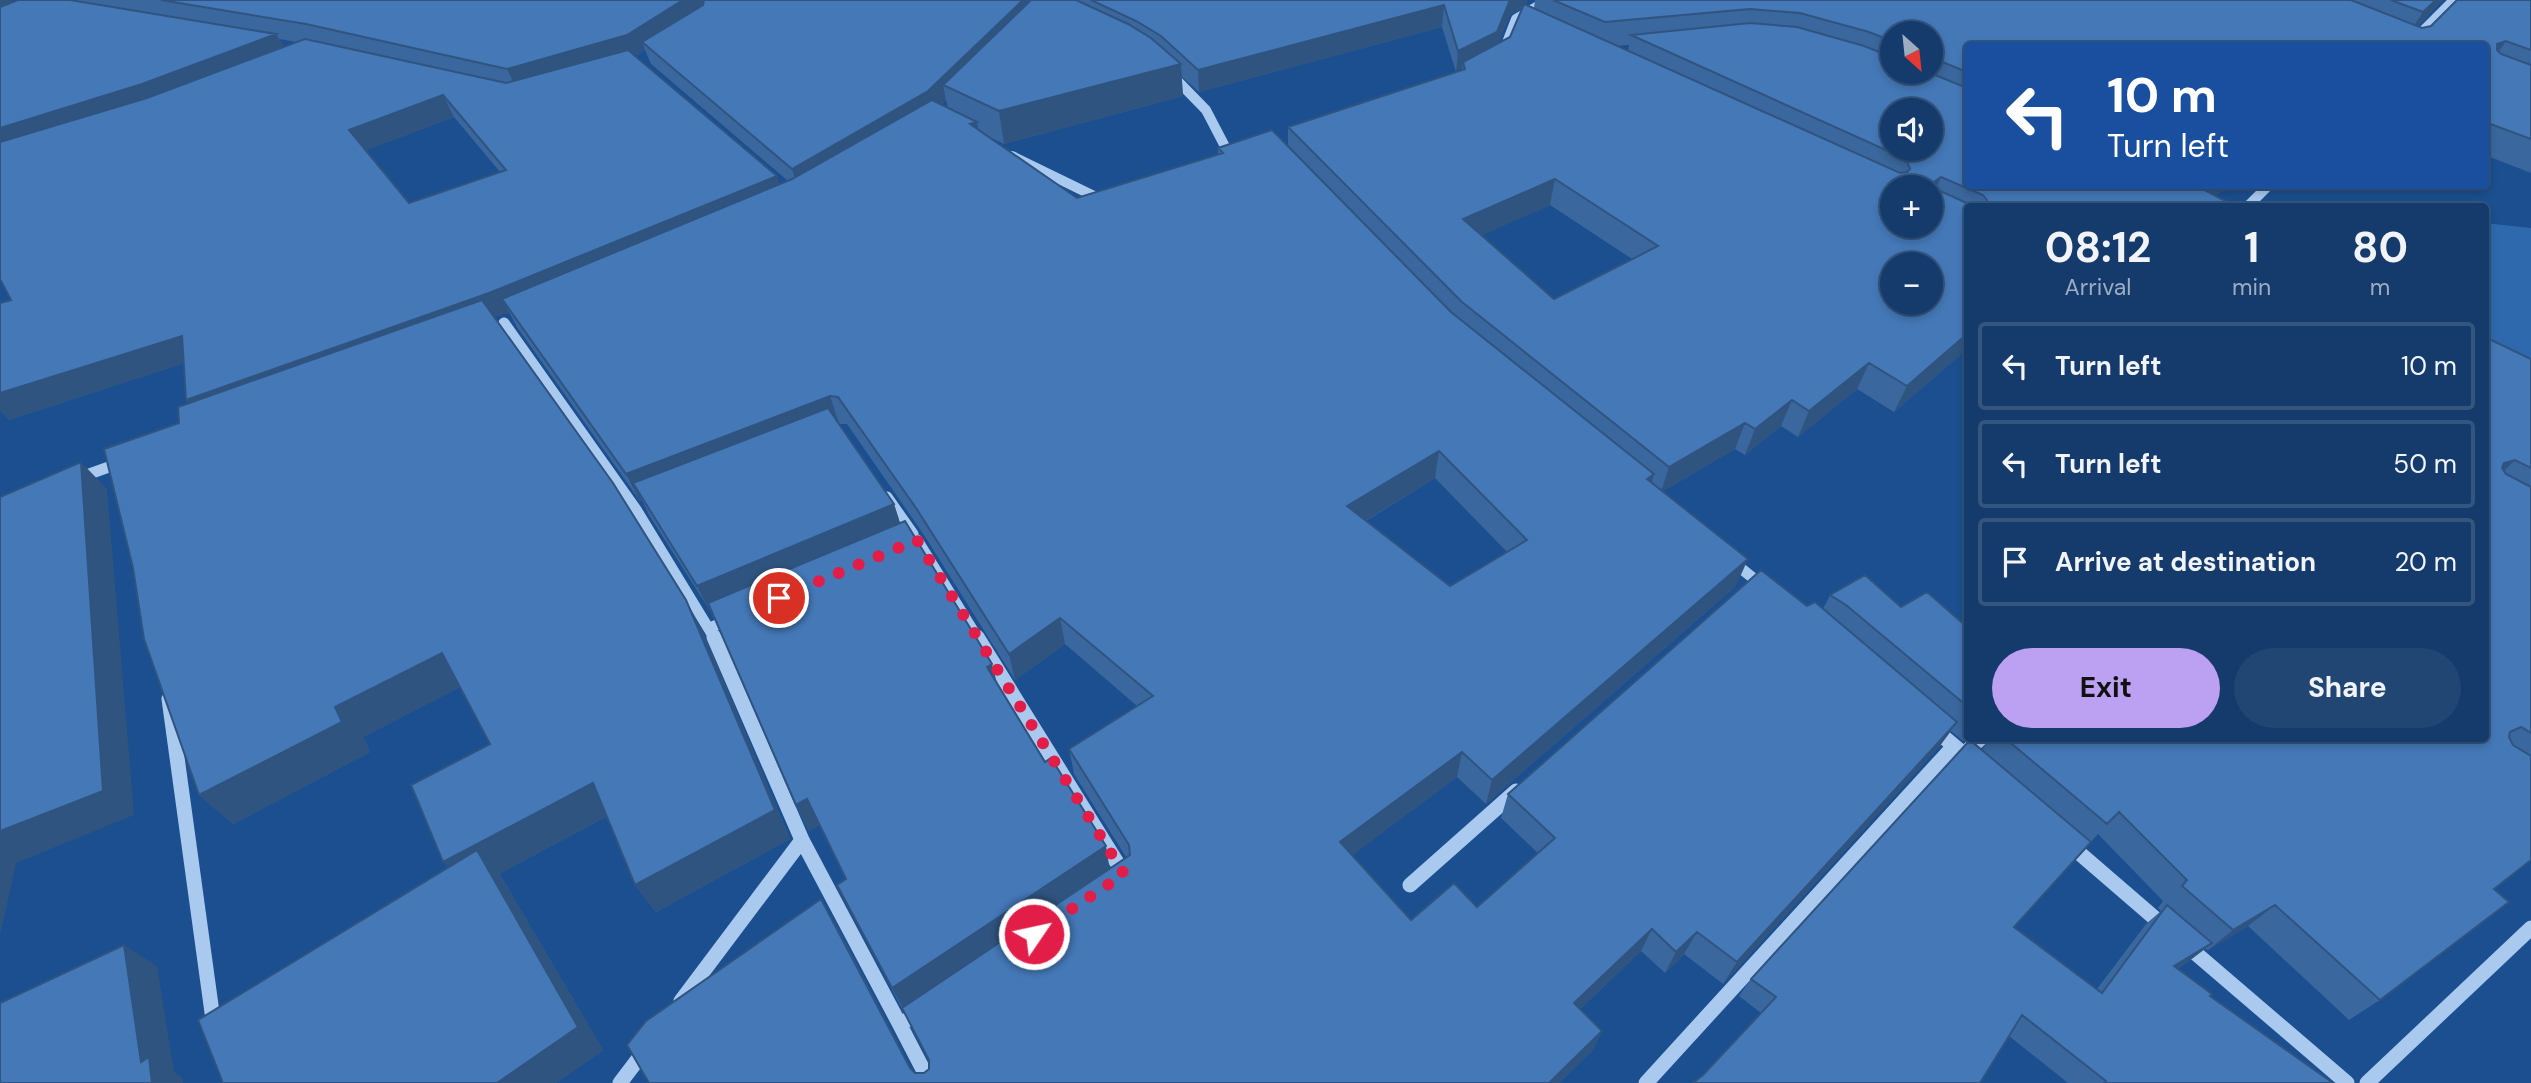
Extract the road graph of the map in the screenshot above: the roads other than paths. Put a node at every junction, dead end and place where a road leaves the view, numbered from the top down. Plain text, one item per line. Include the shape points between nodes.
1 (1548, 0) edge
2 (2454, 0) edge
3 (1516, 19) junction
4 (1528, 24) edge
5 (2394, 40) edge
6 (2398, 42) edge
7 (2411, 42) edge
8 (1500, 59) edge
9 (1162, 66) edge
10 (998, 149) edge
11 (1219, 163) edge
12 (2266, 189) edge
13 (1120, 195) edge
14 (2251, 203) edge
15 (517, 318) edge
16 (126, 465) edge
17 (61, 484) edge
18 (879, 485) edge
19 (917, 540) junction
20 (892, 551) edge
21 (1723, 553) edge
22 (1775, 596) edge
23 (747, 612) edge
24 (710, 628) junction
25 (167, 681) edge
26 (1922, 719) edge
27 (1974, 742) edge
28 (1959, 750) junction
29 (1985, 772) edge
30 (1525, 783) edge
31 (2057, 834) edge
32 (802, 840) junction
33 (1112, 882) edge
34 (1410, 885) dead end
35 (2531, 928) edge
36 (933, 1002) edge
37 (670, 1017) edge
38 (900, 1024) junction
39 (653, 1039) edge
40 (216, 1042) edge
41 (620, 1083) edge
42 (930, 1083) edge
43 (1646, 1083) edge
44 (2347, 1083) edge
45 (2367, 1083) edge

1 - 3 street
2 - 7 street
3 - 4 street
3 - 8 street
5 - 6 street
9 - 11 street via 1192,90 1236,157
10 - 13 street via 1096,197
12 - 14 street
15 - 24 street via 498,325 643,509
16 - 17 street
18 - 19 street
19 - 20 street
19 - 33 street via 1124,874
21 - 22 street via 1750,584
23 - 24 street
24 - 32 street
25 - 40 street
26 - 28 street
27 - 28 street
28 - 29 street
28 - 43 street
30 - 34 street
31 - 44 street
32 - 37 street
32 - 38 street
35 - 45 street
36 - 38 street
38 - 42 street
39 - 41 street

